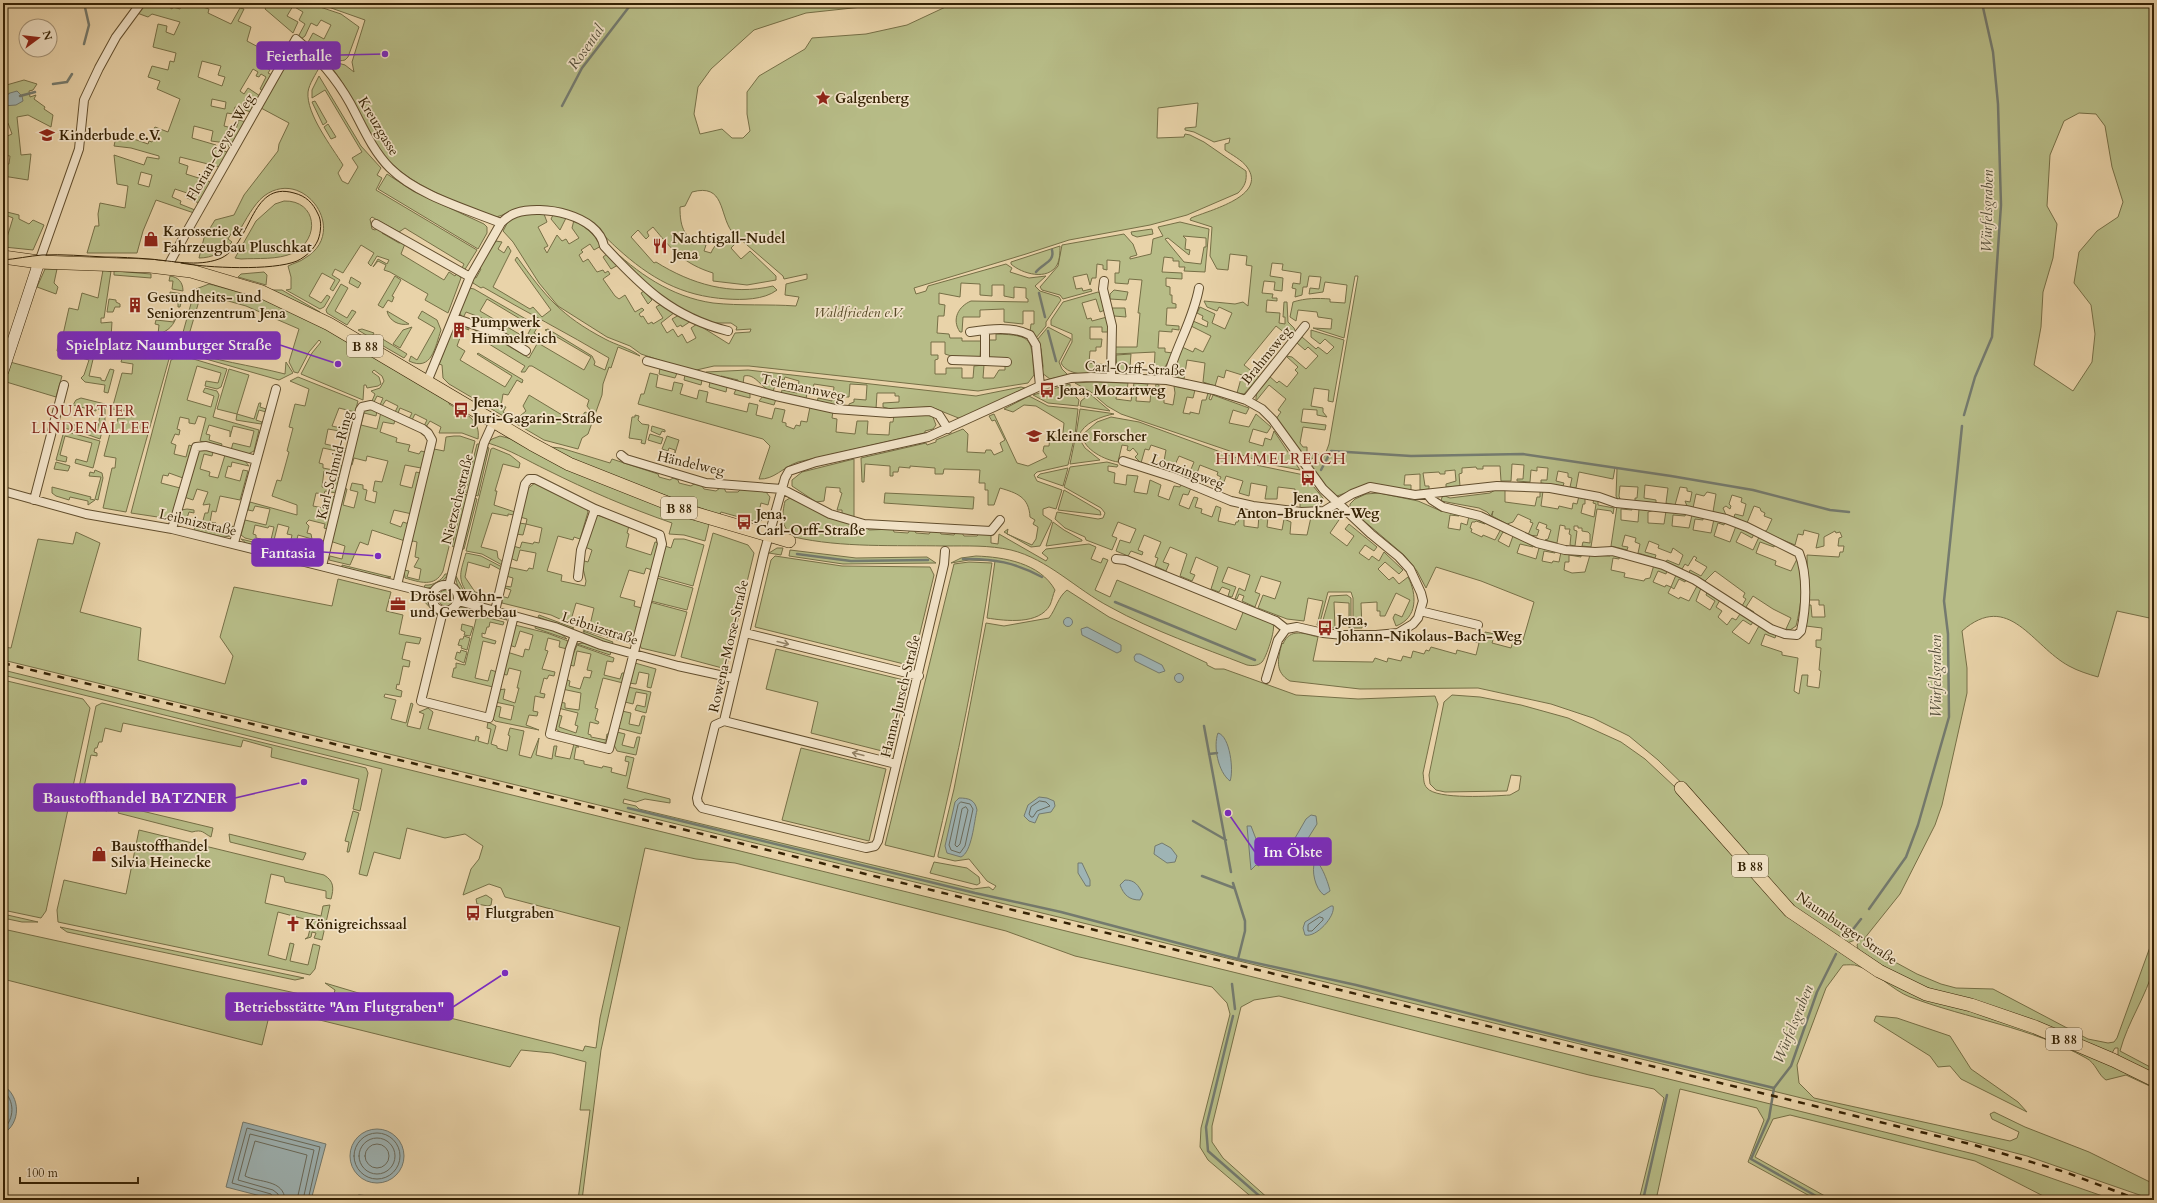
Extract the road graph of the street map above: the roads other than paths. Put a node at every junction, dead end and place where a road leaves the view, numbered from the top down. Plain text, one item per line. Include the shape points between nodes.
1 (141, 3) edge
2 (296, 39) joint
3 (501, 223) junction
4 (376, 224) dead end
5 (3, 258) edge
6 (40, 262) junction
7 (169, 268) junction
8 (470, 277) junction
9 (1104, 280) dead end
10 (1199, 288) dead end
11 (454, 318) junction
12 (1306, 326) dead end
13 (985, 330) junction
14 (728, 331) dead end
15 (970, 332) dead end
16 (526, 351) dead end
17 (952, 360) dead end
18 (647, 361) dead end
19 (985, 361) junction
20 (1007, 362) dead end
21 (3, 371) edge
22 (1111, 377) junction
23 (1167, 380) junction
24 (427, 382) junction
25 (64, 385) dead end
26 (1040, 386) junction
27 (276, 389) dead end
28 (1246, 400) junction
29 (494, 421) junction
30 (948, 429) junction
31 (621, 455) dead end
32 (256, 460) junction
33 (1123, 461) dead end
34 (782, 489) junction
35 (3, 491) edge
36 (1427, 494) junction
37 (34, 500) junction
38 (1338, 504) junction
39 (595, 509) junction
40 (1000, 520) dead end
41 (172, 528) junction
42 (768, 536) junction
43 (789, 541) dead end
44 (234, 543) junction
45 (945, 551) dead end
46 (1116, 559) dead end
47 (322, 566) junction
48 (578, 577) dead end
49 (398, 585) junction
50 (449, 586) junction
51 (433, 594) junction
52 (458, 601) junction
53 (443, 611) junction
54 (495, 611) junction
55 (1420, 611) junction
56 (514, 614) junction
57 (1478, 624) dead end
58 (1286, 629) junction
59 (745, 633) junction
60 (575, 636) junction
61 (634, 654) junction
62 (919, 676) junction
63 (734, 678) junction
64 (1266, 679) dead end
65 (724, 721) junction
66 (896, 764) junction
67 (1681, 788) dead end
68 (875, 846) joint
69 (2154, 1080) edge

1 - 6 street via 116,37 84,100 77,156
2 - 3 street, Kreuzgasse via 333,75 376,151 390,168 424,191
2 - 7 street, Florian-Geyer-Weg via 178,246
3 - 8 street
3 - 14 street via 524,211 552,211 584,221 603,238 604,246 649,293 703,325
4 - 8 street
5 - 6 main road, B 88
6 - 7 main road, B 88
6 - 21 street
7 - 24 main road, B 88 via 216,278 287,302
8 - 11 street
9 - 22 street via 1103,289 1112,326
10 - 23 street via 1195,310
11 - 16 street via 495,332
11 - 24 street
12 - 28 street, Brahmsweg
13 - 15 street
13 - 19 street
13 - 26 street via 1023,332 1030,335 1036,345
17 - 19 street
18 - 30 street, Telemannweg via 835,409 890,413 930,411 939,415
19 - 20 street
22 - 23 street, Carl-Orff-Straße
22 - 26 street, Carl-Orff-Straße via 1071,378
23 - 28 street, Carl-Orff-Straße via 1195,384
24 - 29 main road, B 88
25 - 37 street
26 - 30 street, Carl-Orff-Straße
27 - 32 street
28 - 38 street, Carl-Orff-Straße via 1262,409 1273,420 1311,474
29 - 42 main road, B 88 via 532,444 590,473 690,512
29 - 50 street, Nietzschestraße via 484,443
30 - 34 street, Carl-Orff-Straße via 928,437 799,467 789,471
31 - 34 street, Händelweg via 626,459 706,483
32 - 41 street via 206,446 196,448
32 - 44 street
33 - 38 street, Lortzingweg via 1173,477 1231,501 1253,506 1310,512 1324,511
34 - 40 street via 830,514 864,524 991,531
34 - 42 street, Carl-Orff-Straße
35 - 37 street, Leibnizstraße
36 - 36 street, Lortzingweg via 1443,507 1480,516 1537,543 1565,550 1612,551 1662,565 1696,580 1770,629 1785,634 1799,633 1802,627 1804,570 1799,553 1737,522 1686,510 1616,503 1599,497 1550,488 1497,486
36 - 38 street, Lortzingweg via 1415,495 1370,487 1352,494
37 - 41 street, Leibnizstraße via 86,514
38 - 55 street, Carl-Orff-Straße via 1410,569 1422,593
39 - 48 street via 581,550
39 - 54 street via 535,479 529,479
39 - 61 street via 662,538
41 - 44 street, Leibnizstraße
42 - 43 main road, B 88
42 - 59 street, Rowena-Morse-Straße
44 - 47 street, Leibnizstraße
45 - 62 street, Hanna-Jursch-Straße
46 - 58 street via 1126,560 1209,593 1276,621
47 - 49 street, Leibnizstraße
47 - 49 street, Karl-Schmid-Ring via 360,410 371,405 424,429 432,440
49 - 51 street, Leibnizstraße
50 - 51 street via 439,587
50 - 52 street via 456,590
51 - 53 street via 434,604
52 - 53 street via 453,609
52 - 54 street, Leibnizstraße
53 - 56 street via 421,701 489,718
54 - 56 street, Leibnizstraße
55 - 57 street
55 - 58 street via 1413,624 1390,635 1343,635 1297,627
56 - 60 street, Leibnizstraße
58 - 64 street via 1280,635 1272,654
59 -> 62 street
59 - 63 street, Rowena-Morse-Straße
60 - 61 street, Leibnizstraße
60 - 61 street via 550,734 609,749
61 - 63 street, Leibnizstraße
62 - 66 street, Hanna-Jursch-Straße
63 - 65 street, Rowena-Morse-Straße
66 -> 65 street
65 - 68 street, Rowena-Morse-Straße via 715,725 698,798 702,808 866,848
66 - 68 street, Hanna-Jursch-Straße
67 - 69 main road, Naumburger Straße / B 88 via 1770,890 1798,917 1879,971 1912,989 1948,1001 1971,1005 2035,1027

